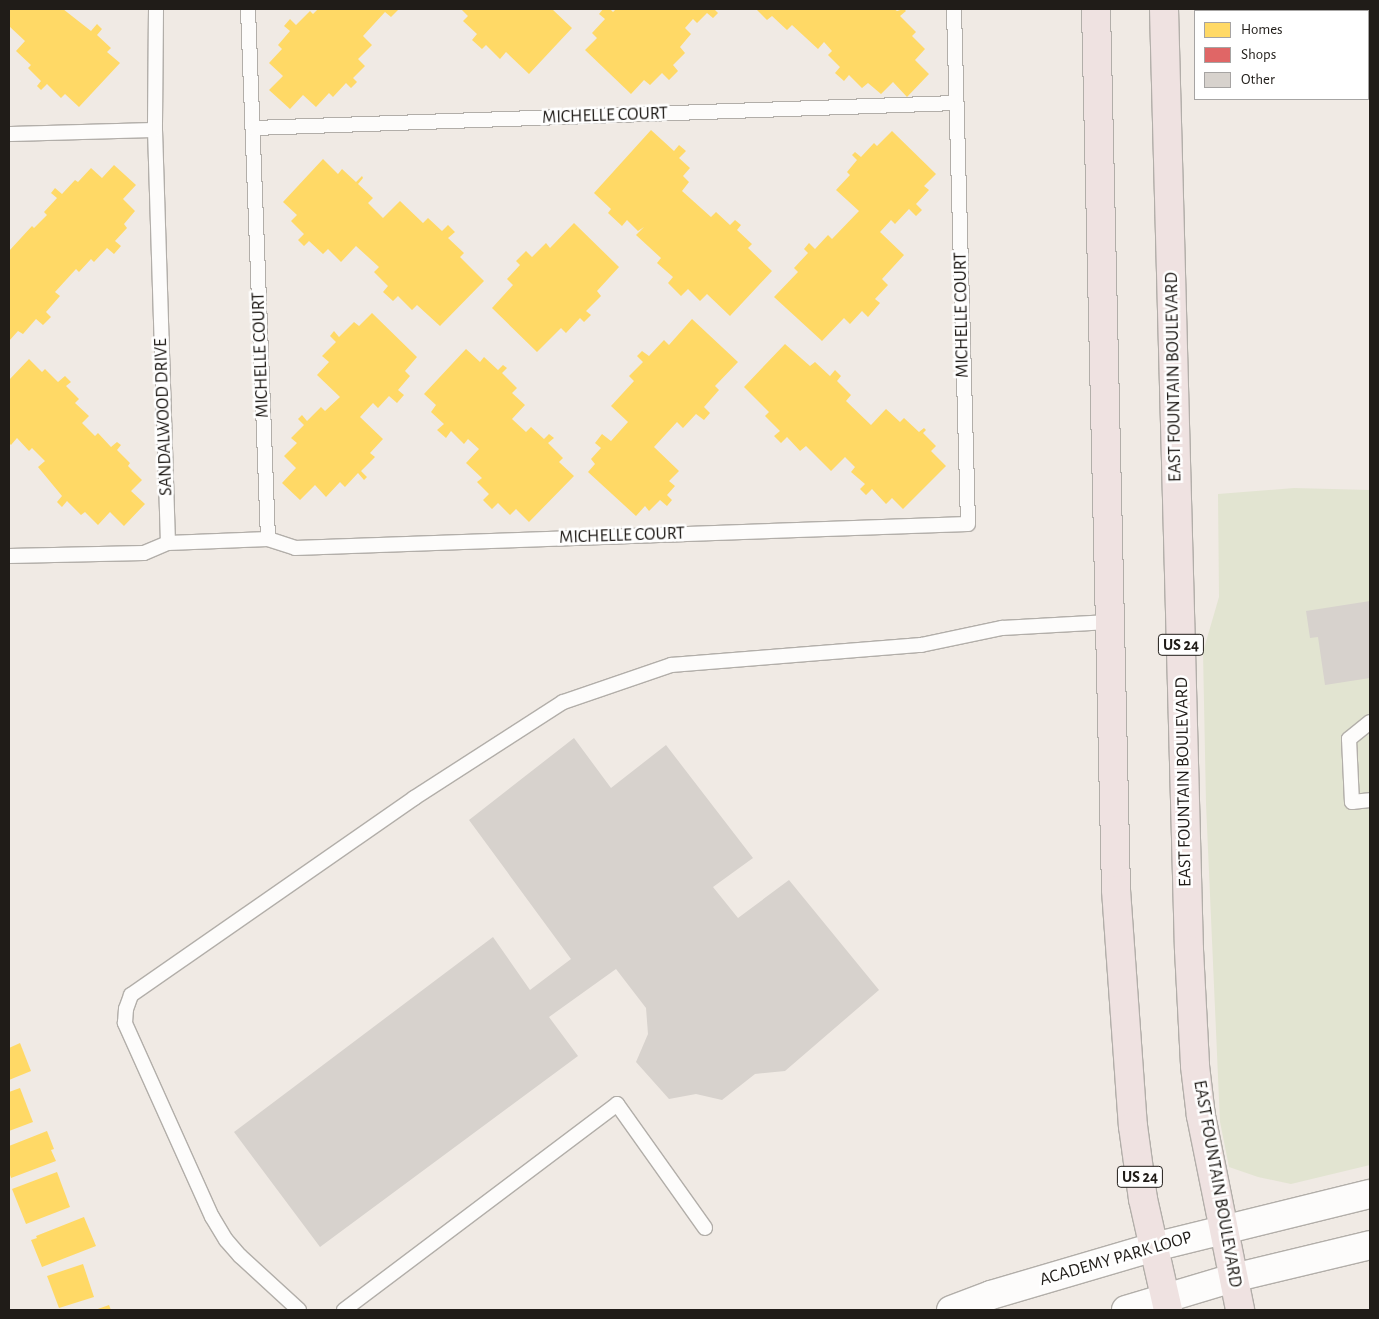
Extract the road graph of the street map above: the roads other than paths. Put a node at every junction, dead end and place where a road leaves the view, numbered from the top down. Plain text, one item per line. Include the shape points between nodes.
1 (156, 9) edge
2 (248, 9) edge
3 (954, 9) edge
4 (1096, 9) edge
5 (1164, 9) edge
6 (957, 103) junction
7 (254, 128) junction
8 (155, 130) junction
9 (9, 134) edge
10 (268, 539) junction
11 (168, 543) junction
12 (9, 556) edge
13 (1110, 622) junction
14 (1370, 722) edge
15 (1370, 800) edge
16 (1370, 1194) edge
17 (705, 1228) dead end
18 (1222, 1230) junction
19 (1370, 1245) edge
20 (1154, 1247) junction
21 (1233, 1278) junction
22 (1166, 1304) edge
23 (299, 1310) edge
24 (344, 1310) edge
25 (951, 1310) edge
26 (1126, 1310) edge
27 (1240, 1310) edge

1 - 8 lane, SANDALWOOD DRIVE
2 - 7 lane, MICHELLE COURT
3 - 6 lane, MICHELLE COURT
4 - 13 highway, US 24
5 - 18 highway, EAST FOUNTAIN BOULEVARD / US 24 via 1189,950 1195,1066
6 - 7 lane, MICHELLE COURT
6 - 10 lane, MICHELLE COURT via 968,524 295,548
7 - 10 lane, MICHELLE COURT
8 - 9 lane
8 - 11 lane, SANDALWOOD DRIVE
10 - 11 lane
11 - 12 lane via 144,553
13 - 20 highway, US 24 via 1116,890 1123,1017 1133,1126 1143,1199
13 - 23 lane via 1002,628 920,645 671,666 563,702 414,798 131,995 125,1023 212,1217 240,1256
14 - 15 lane via 1349,739 1352,802
16 - 18 street, ACADEMY PARK LOOP
17 - 24 lane via 617,1104
18 - 20 street, ACADEMY PARK LOOP
18 - 21 highway, EAST FOUNTAIN BOULEVARD / US 24
19 - 21 street
20 - 22 highway, US 24
20 - 25 street, ACADEMY PARK LOOP
21 - 22 street
21 - 27 highway, EAST FOUNTAIN BOULEVARD / US 24
22 - 26 street

